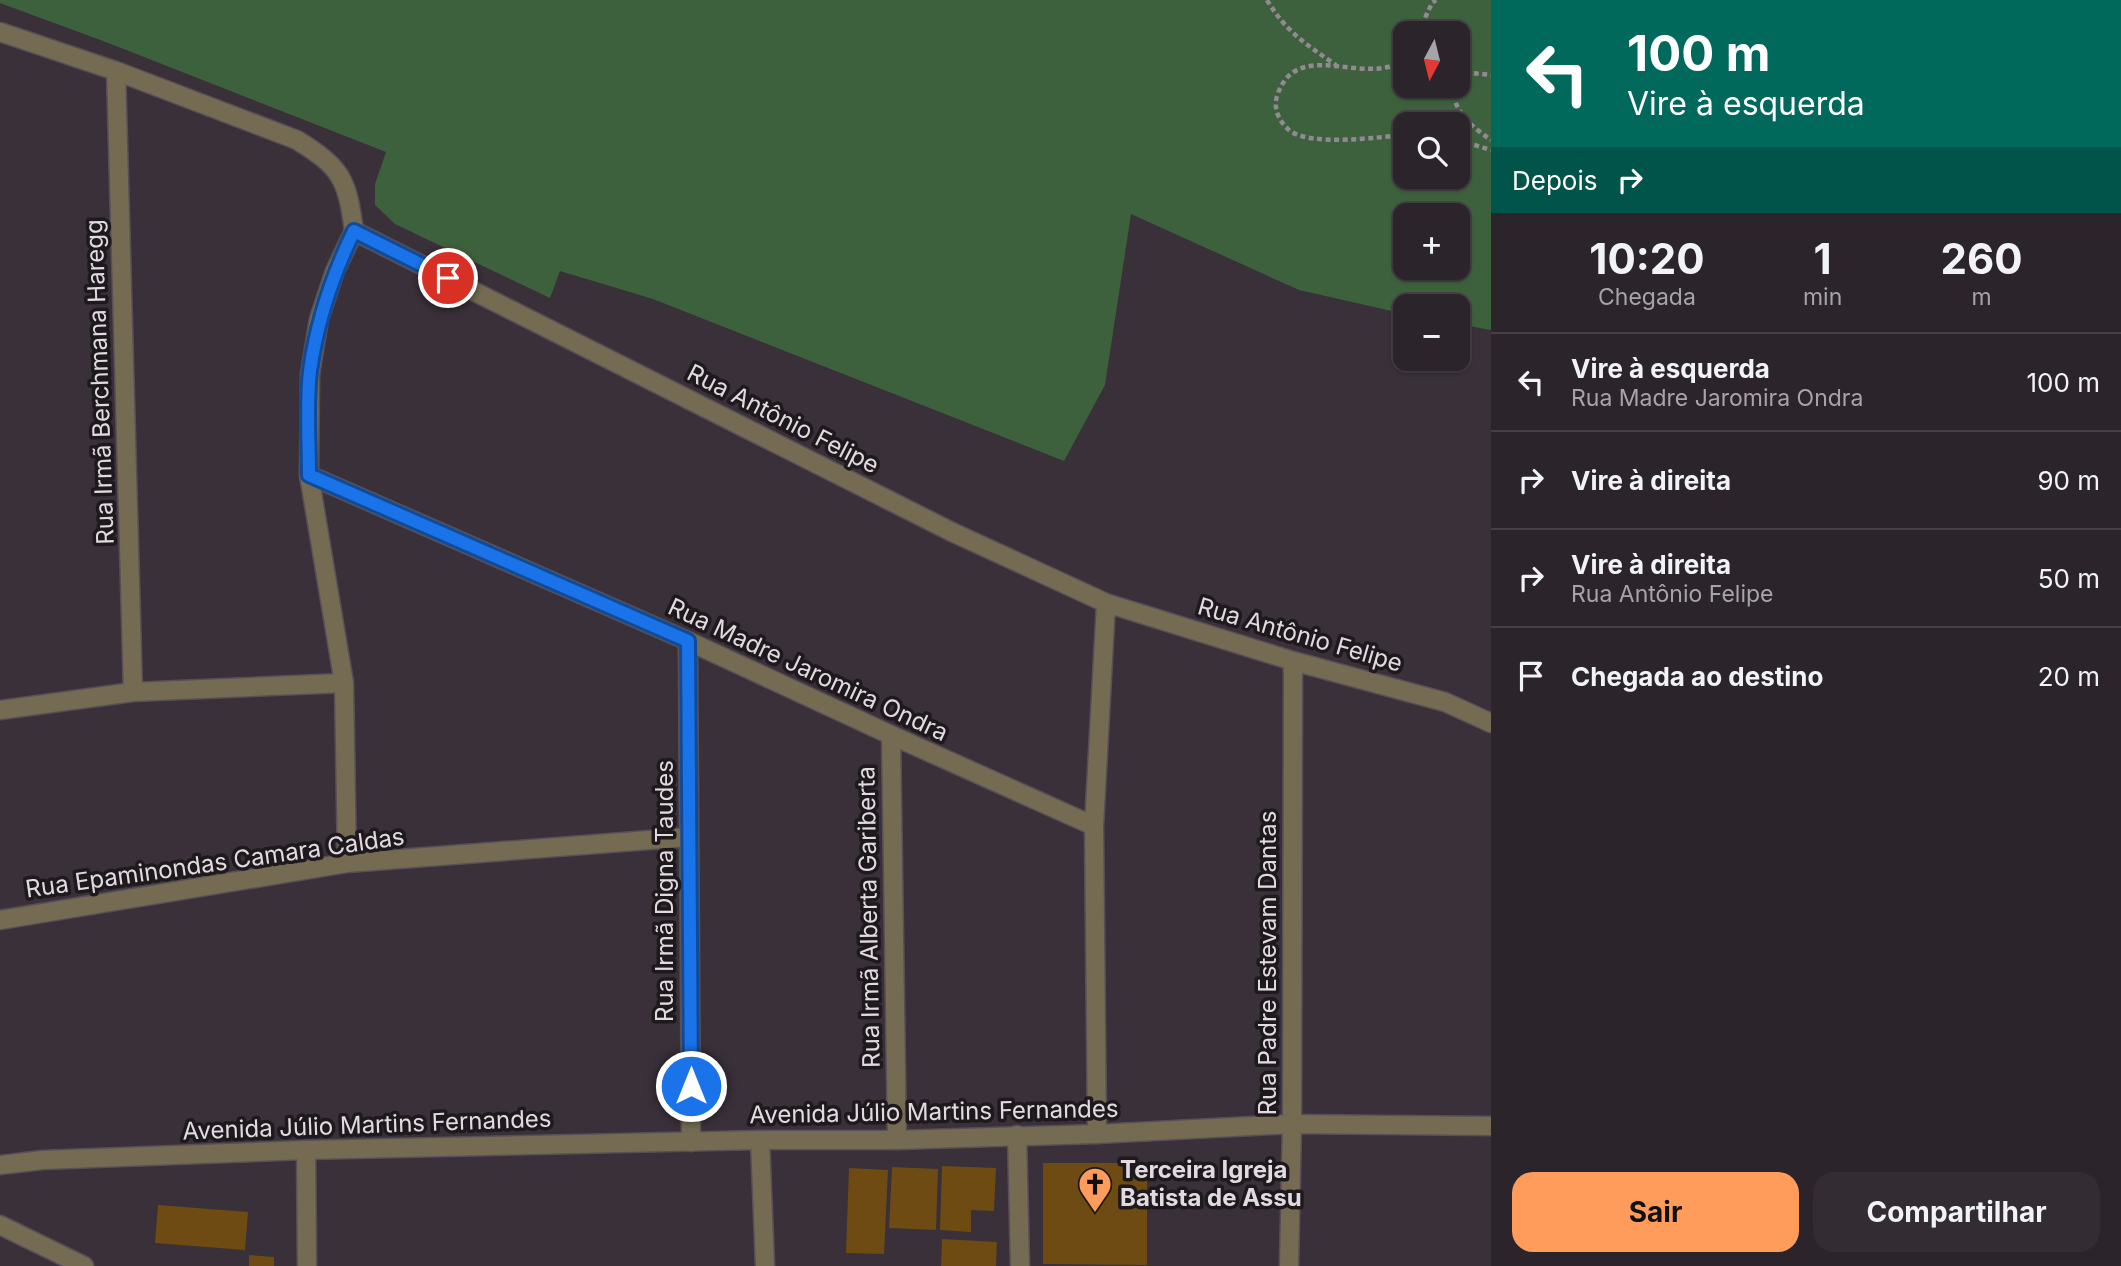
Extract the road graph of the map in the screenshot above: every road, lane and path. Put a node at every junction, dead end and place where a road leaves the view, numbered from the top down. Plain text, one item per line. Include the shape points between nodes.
1 (1267, 0) edge
2 (1436, 0) edge
3 (1424, 21) edge
4 (0, 32) edge
5 (1393, 65) edge
6 (1338, 66) junction
7 (116, 71) junction
8 (1470, 74) edge
9 (1491, 75) edge
10 (1455, 98) edge
11 (1393, 136) edge
12 (1491, 140) edge
13 (1470, 144) edge
14 (1491, 150) edge
15 (354, 231) junction
16 (309, 475) junction
17 (1106, 603) junction
18 (688, 641) junction
19 (1293, 661) junction
20 (344, 683) junction
21 (133, 692) junction
22 (0, 710) edge
23 (1491, 723) edge
24 (891, 735) junction
25 (1094, 826) junction
26 (689, 837) junction
27 (347, 863) junction
28 (0, 920) edge
29 (1292, 1124) junction
30 (1491, 1126) edge
31 (1097, 1134) junction
32 (1017, 1135) junction
33 (760, 1140) junction
34 (897, 1140) junction
35 (691, 1142) junction
36 (306, 1150) junction
37 (0, 1165) edge
38 (0, 1225) edge
39 (84, 1266) edge
40 (307, 1266) edge
41 (765, 1266) edge
42 (1020, 1266) edge
43 (1289, 1266) edge

1 - 6 path via 1293,36
2 - 3 path
4 - 7 street
5 - 6 path via 1371,69
6 - 11 path via 1311,65 1291,72 1275,106 1280,120 1292,132 1308,137
7 - 15 street via 297,140 322,155 338,172 348,193
7 - 21 street, Rua Irmã Berchmana Haregg
8 - 9 path
10 - 12 path via 1457,108
13 - 14 path
15 - 16 street via 319,319 310,374
15 - 17 street, Rua Antônio Felipe via 952,532
16 - 18 street, Rua Madre Jaromira Ondra
16 - 20 street
17 - 19 street, Rua Antônio Felipe
17 - 25 street
18 - 24 street, Rua Madre Jaromira Ondra
18 - 26 street, Rua Irmã Digna Taudes
19 - 23 street, Rua Antônio Felipe via 1446,702
19 - 29 street, Rua Padre Estevam Dantas
20 - 21 street
20 - 27 street
21 - 22 street
24 - 25 street, Rua Madre Jaromira Ondra
24 - 34 street, Rua Irmã Alberta Gariberta
25 - 31 street
26 - 27 street, Rua Epaminondas Camara Caldas
26 - 35 street, Rua Irmã Digna Taudes
27 - 28 street, Rua Epaminondas Camara Caldas
29 - 30 street, Avenida Júlio Martins Fernandes
29 - 31 street, Avenida Júlio Martins Fernandes
29 - 43 street, Rua Padre Estevam Dantas
31 - 32 street, Avenida Júlio Martins Fernandes
32 - 34 street, Avenida Júlio Martins Fernandes
32 - 42 street
33 - 34 street, Avenida Júlio Martins Fernandes
33 - 35 street, Avenida Júlio Martins Fernandes
33 - 41 street
35 - 36 street, Avenida Júlio Martins Fernandes
36 - 37 street, Avenida Júlio Martins Fernandes
36 - 40 street
38 - 39 street

